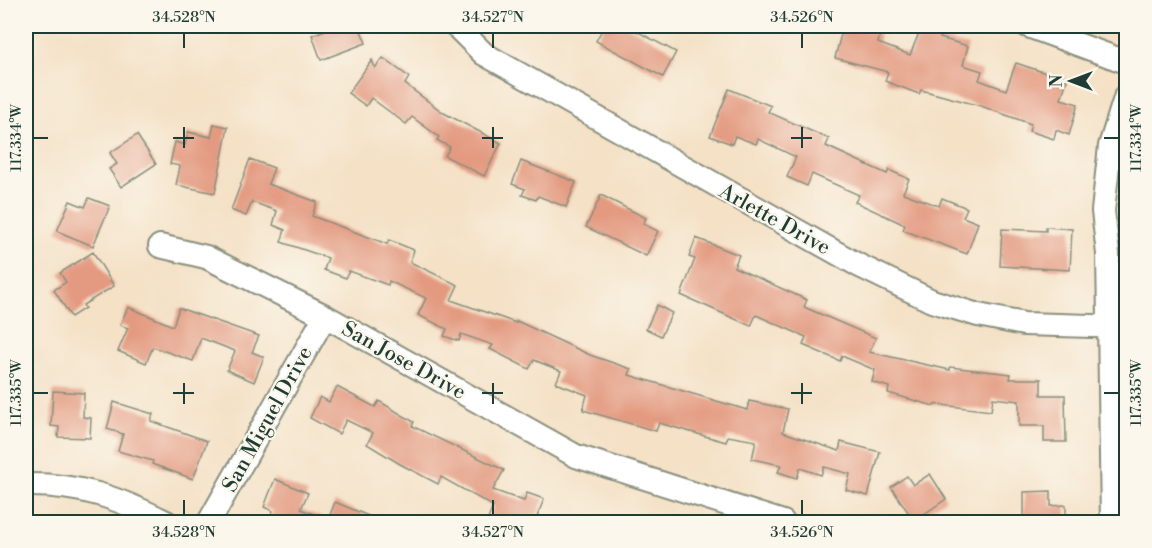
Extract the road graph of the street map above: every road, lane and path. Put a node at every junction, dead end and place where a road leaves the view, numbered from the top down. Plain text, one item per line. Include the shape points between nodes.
1 (456, 26) edge
2 (1028, 26) edge
3 (1126, 62) edge
4 (1126, 95) edge
5 (160, 246) dead end
6 (325, 316) junction
7 (1118, 327) edge
8 (26, 484) edge
9 (166, 522) edge
10 (209, 522) edge
11 (783, 522) edge
12 (1112, 522) edge

1 - 7 street, Arlette Drive via 484,54 858,266 932,301 1024,324
2 - 3 street
4 - 7 street via 1110,146 1103,211
5 - 6 street, San Jose Drive via 206,257
6 - 10 street, San Miguel Drive
6 - 11 street, San Jose Drive via 576,456
7 - 12 street
8 - 9 street via 89,490 125,501

